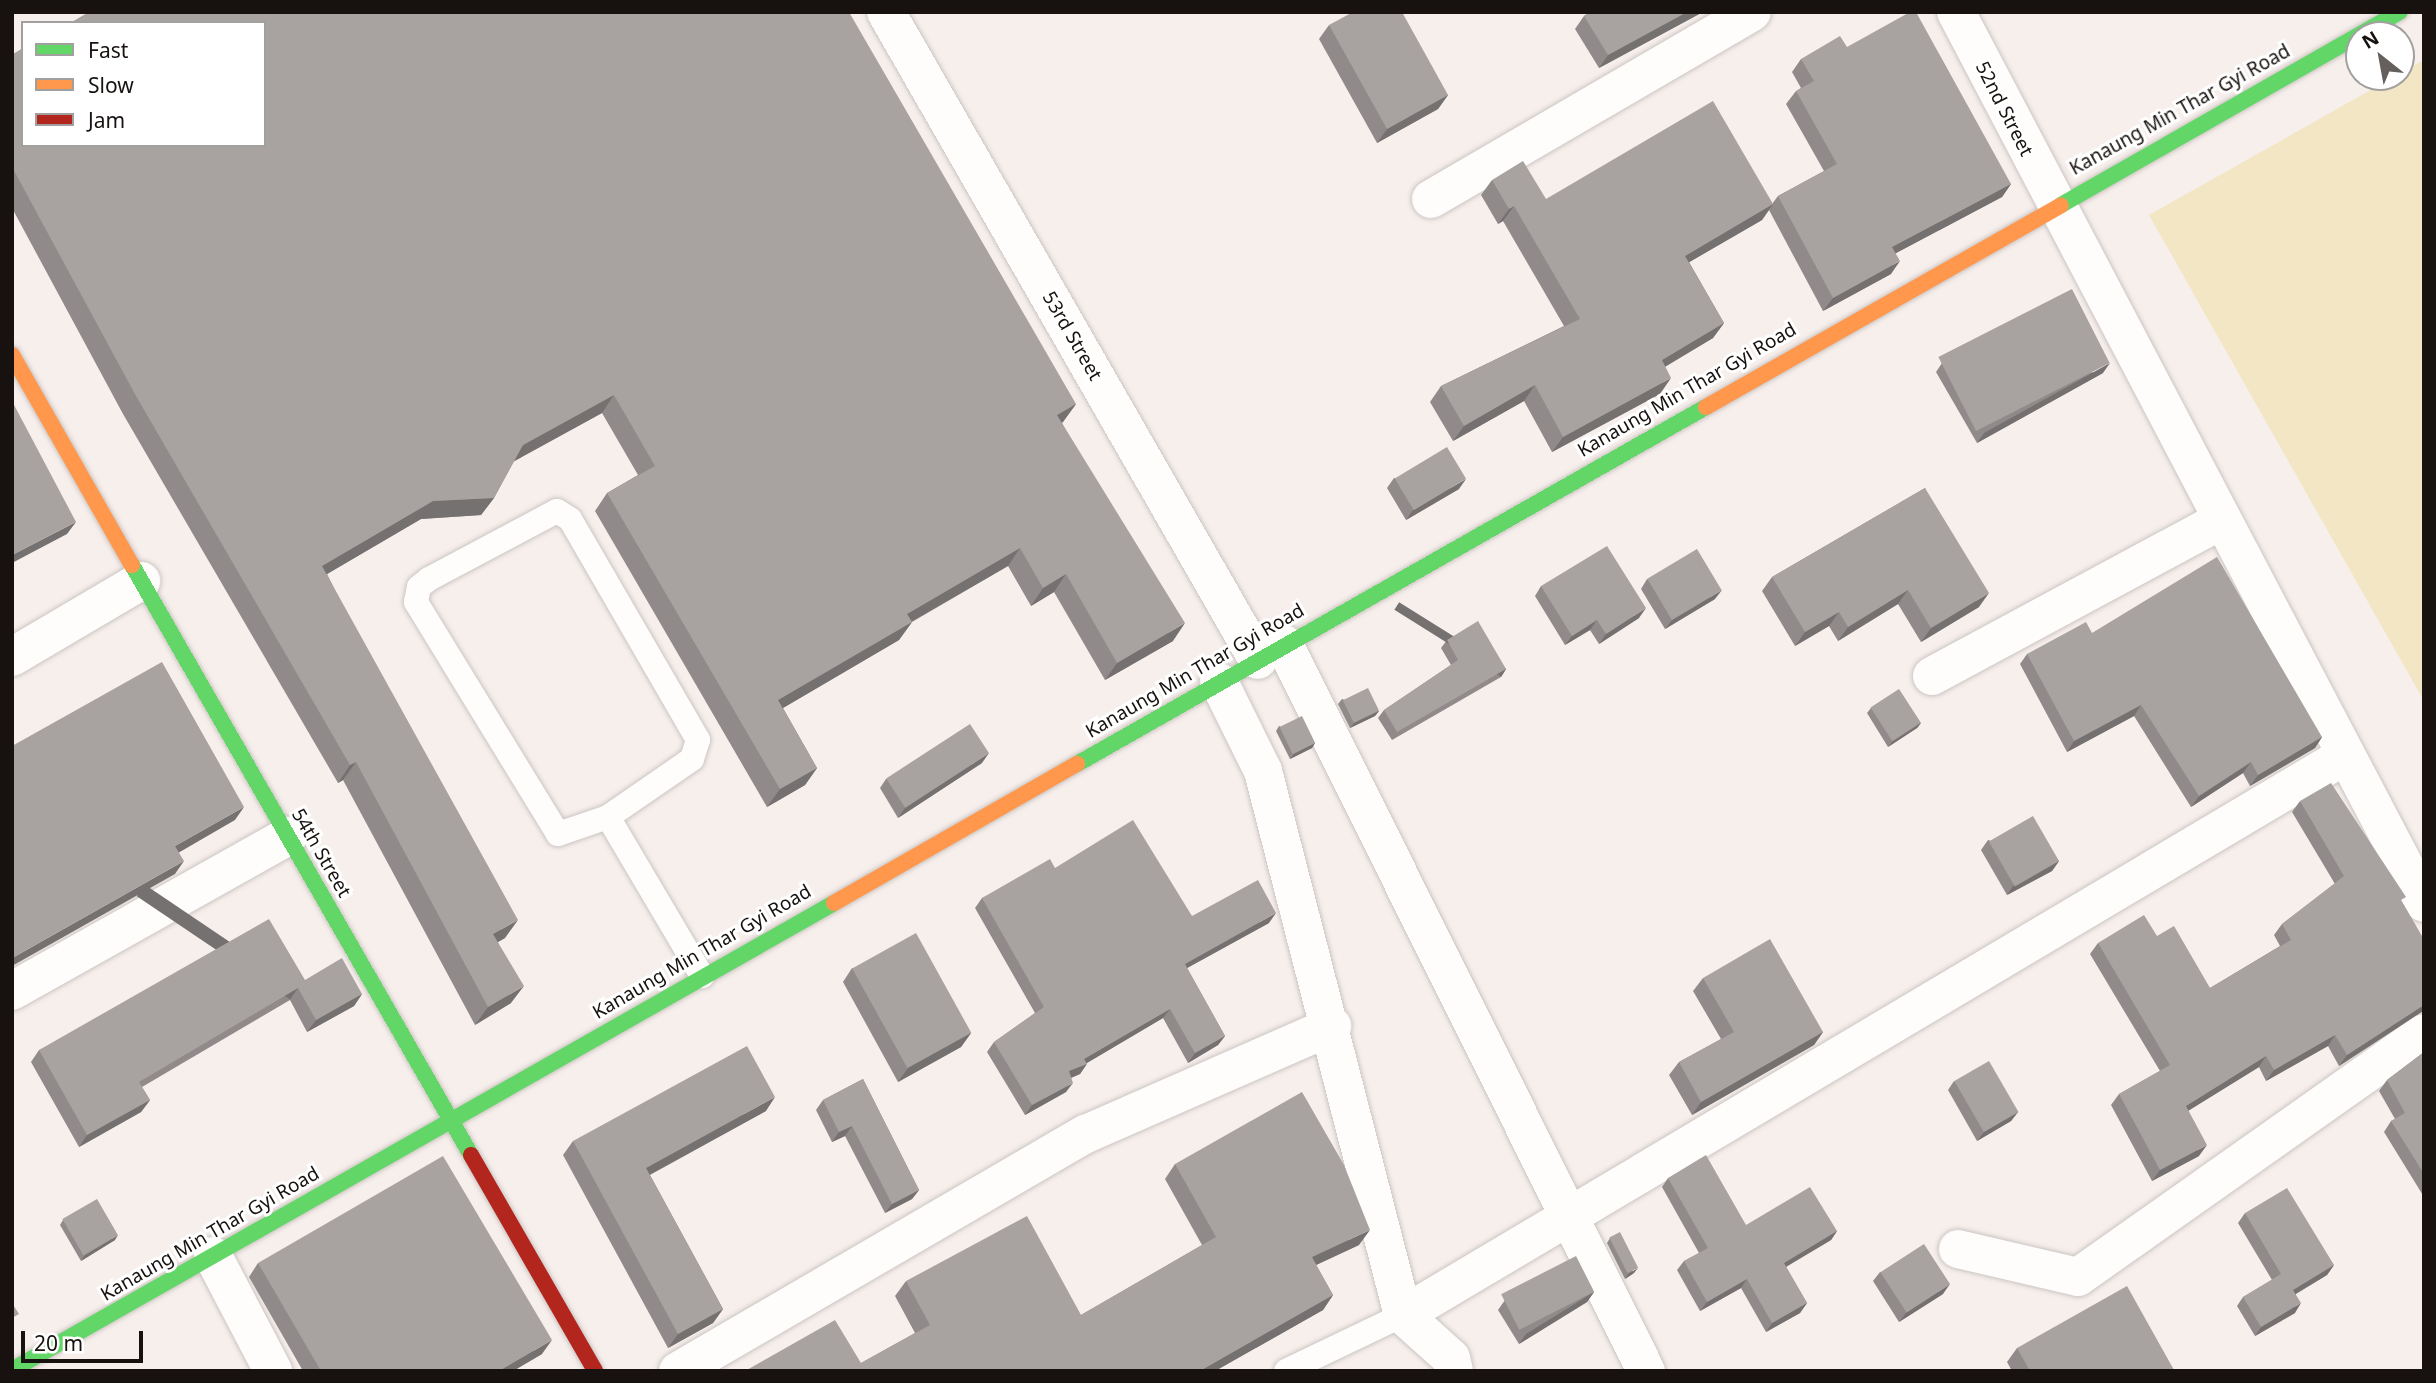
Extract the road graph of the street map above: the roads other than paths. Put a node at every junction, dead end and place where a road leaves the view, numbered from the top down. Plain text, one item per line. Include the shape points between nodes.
1 (886, 12) edge
2 (1752, 12) edge
3 (1956, 12) edge
4 (2400, 12) edge
5 (1431, 199) dead end
6 (2053, 205) junction
7 (12, 355) edge
8 (2220, 522) junction
9 (141, 581) junction
10 (1271, 652) junction
11 (12, 657) edge
12 (1932, 676) dead end
13 (1219, 682) junction
14 (2344, 756) junction
15 (608, 817) junction
16 (288, 836) junction
17 (2424, 903) edge
18 (702, 975) junction
19 (12, 991) edge
20 (1332, 1026) junction
21 (2424, 1033) edge
22 (450, 1121) junction
23 (1569, 1216) junction
24 (1958, 1249) dead end
25 (213, 1256) junction
26 (1403, 1315) junction
27 (12, 1370) edge
28 (272, 1371) edge
29 (595, 1371) edge
30 (677, 1371) edge
31 (1286, 1371) edge
32 (1454, 1371) edge
33 (1646, 1371) edge

1 - 10 street, 53rd Street
2 - 5 street
3 - 6 street, 52nd Street
4 - 6 street, Kanaung Min Thar Gyi Road
6 - 8 street, 52nd Street
6 - 10 street, Kanaung Min Thar Gyi Road
7 - 9 street, 54th Street
8 - 12 street
8 - 14 street, 52nd Street
9 - 11 street
9 - 16 street, 54th Street
10 - 13 street, Kanaung Min Thar Gyi Road
10 - 23 street, 53rd Street
13 - 18 street, Kanaung Min Thar Gyi Road
13 - 20 street via 1263,771
14 - 17 street, 52nd Street
14 - 23 street
15 - 15 lane via 558,834 416,602 419,587 429,579 545,512 570,519 698,740 692,759
15 - 18 lane
16 - 19 street
16 - 22 street, 54th Street
18 - 22 street, Kanaung Min Thar Gyi Road
20 - 26 street
20 - 30 street via 1086,1134
21 - 24 street via 2078,1277
22 - 25 street, Kanaung Min Thar Gyi Road
22 - 29 street, 54th Street
23 - 26 street
23 - 33 street, 53rd Street
25 - 27 street, Kanaung Min Thar Gyi Road
25 - 28 street
26 - 31 lane
26 - 32 street via 1451,1358

